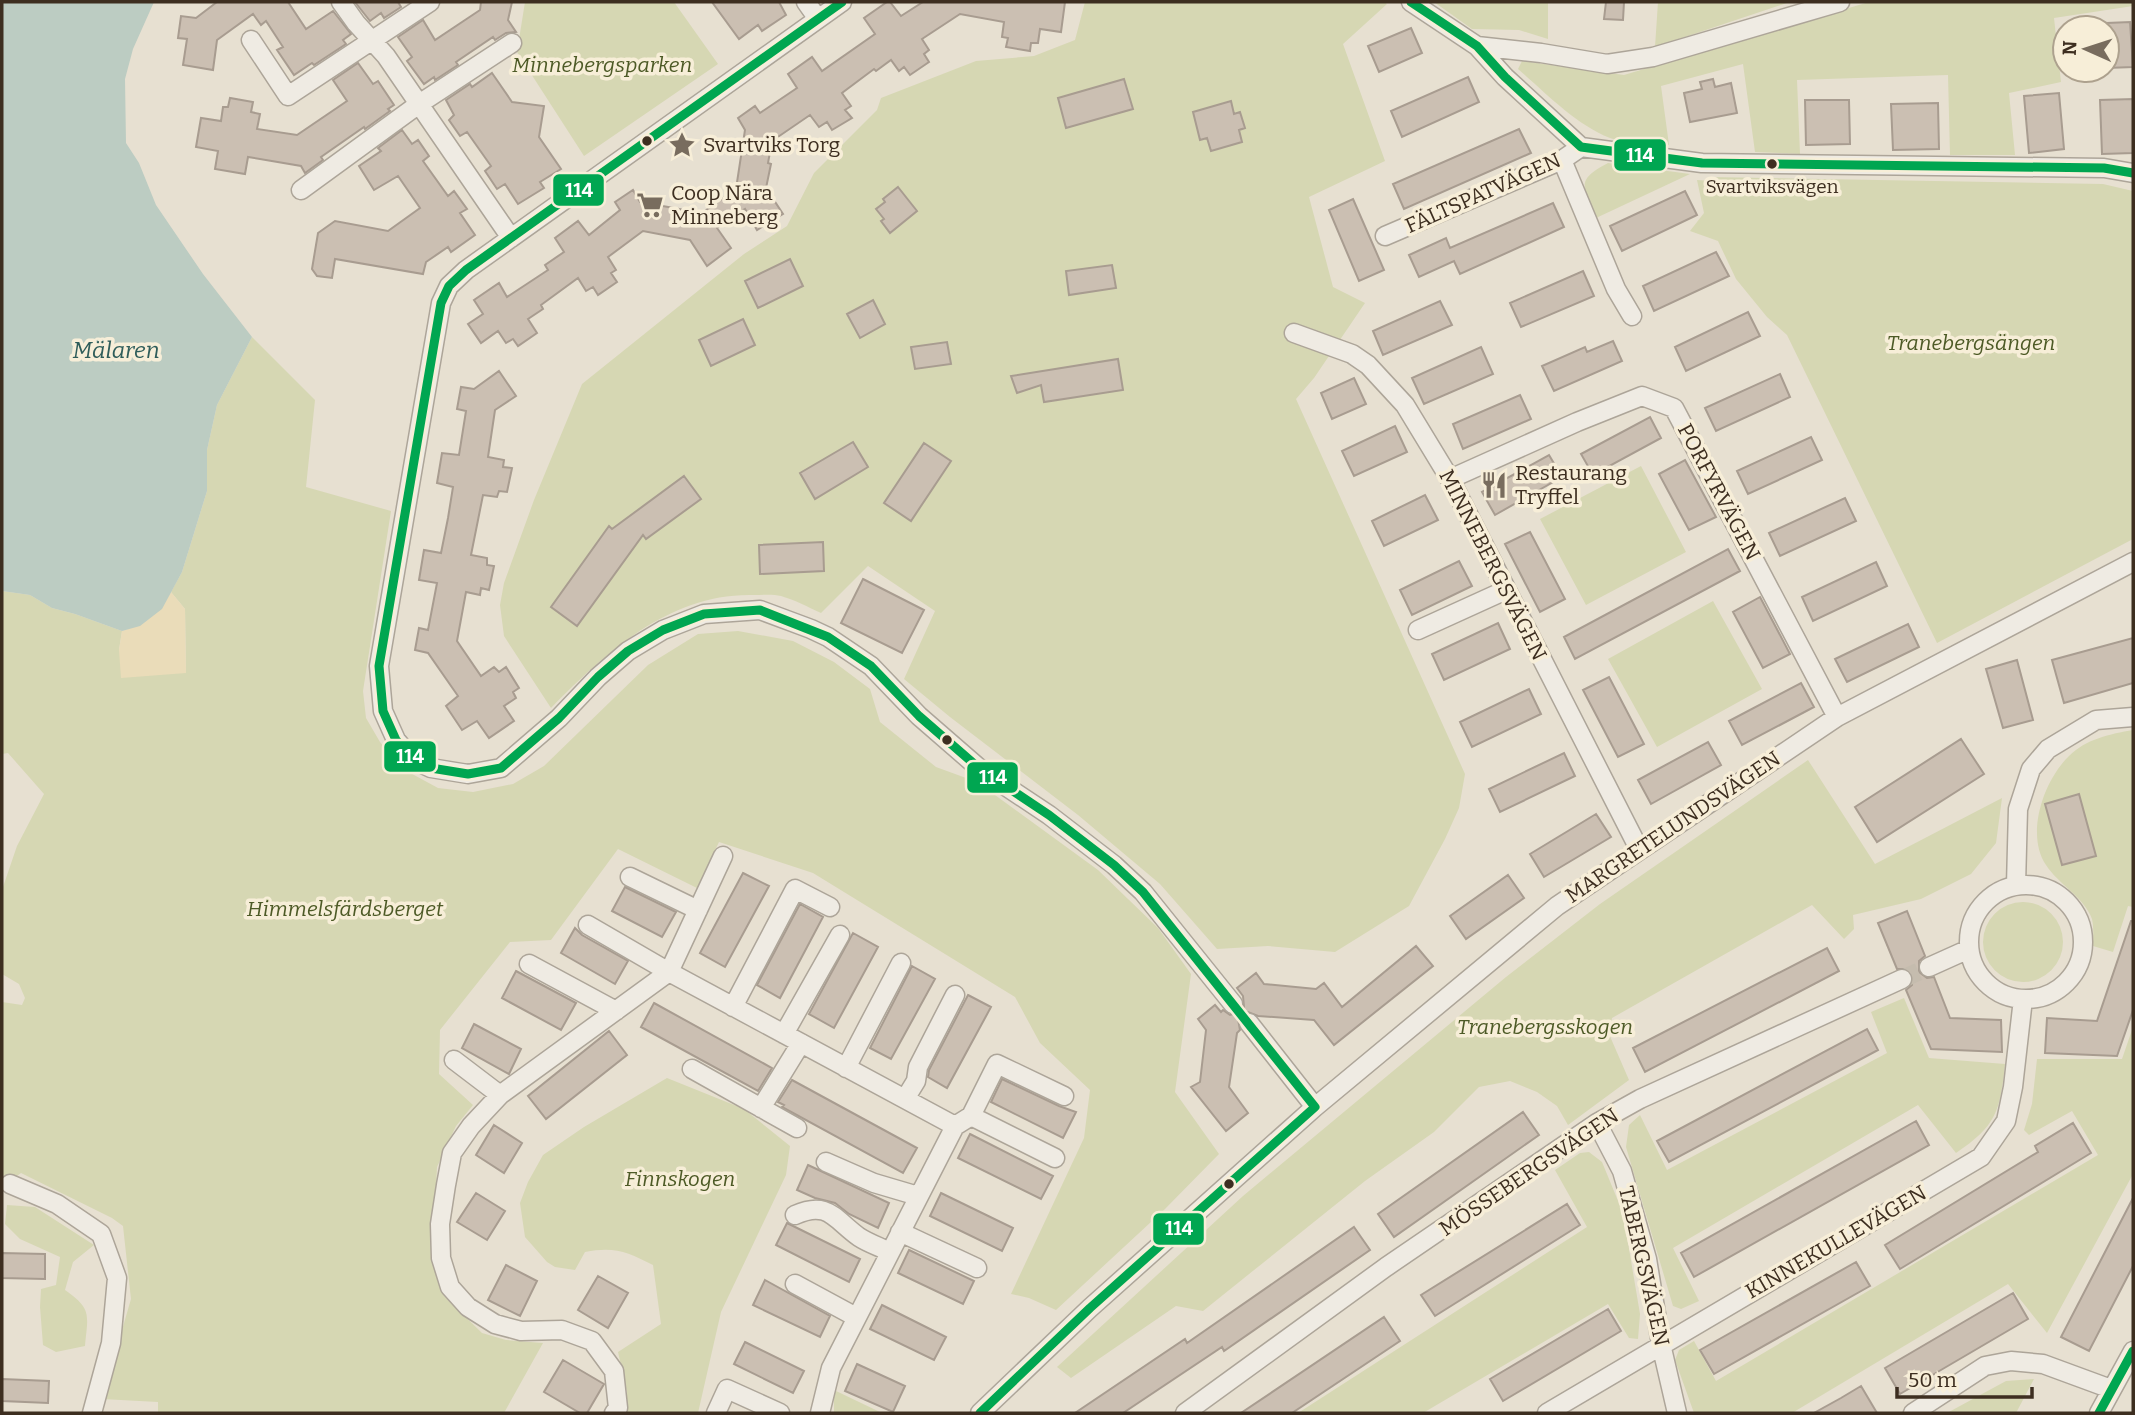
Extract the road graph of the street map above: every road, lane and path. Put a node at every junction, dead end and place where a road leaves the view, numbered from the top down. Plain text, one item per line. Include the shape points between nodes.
1 (341, 2) edge
2 (430, 2) edge
3 (806, 2) edge
4 (842, 2) edge
5 (1411, 2) edge
6 (1840, 2) edge
7 (818, 19) junction
8 (251, 40) dead end
9 (372, 41) junction
10 (512, 43) dead end
11 (1477, 46) junction
12 (419, 104) junction
13 (1580, 147) junction
14 (1562, 160) junction
15 (2133, 173) edge
16 (302, 190) dead end
17 (1385, 236) dead end
18 (511, 238) junction
19 (1632, 316) dead end
20 (1294, 333) dead end
21 (1450, 479) junction
22 (2133, 562) edge
23 (1506, 590) junction
24 (1418, 631) dead end
25 (1838, 717) junction
26 (2133, 717) edge
27 (1639, 849) junction
28 (723, 856) dead end
29 (630, 877) dead end
30 (2016, 885) junction
31 (830, 907) dead end
32 (698, 910) junction
33 (588, 925) dead end
34 (840, 935) dead end
35 (1969, 949) junction
36 (901, 963) dead end
37 (529, 964) dead end
38 (1929, 967) tunnel mouth
39 (669, 972) junction
40 (1902, 979) tunnel mouth
41 (955, 995) dead end
42 (2023, 999) junction
43 (1233, 1004) dead end
44 (733, 1007) junction
45 (616, 1011) junction
46 (1249, 1023) dead end
47 (784, 1034) junction
48 (801, 1044) junction
49 (454, 1060) dead end
50 (846, 1068) junction
51 (692, 1069) dead end
52 (500, 1095) junction
53 (1064, 1096) dead end
54 (905, 1099) junction
55 (1315, 1107) junction
56 (761, 1108) junction
57 (971, 1116) junction
58 (1597, 1123) junction
59 (955, 1126) junction
60 (797, 1128) dead end
61 (1055, 1158) dead end
62 (827, 1162) dead end
63 (10, 1184) dead end
64 (918, 1196) junction
65 (795, 1215) dead end
66 (900, 1233) junction
67 (890, 1252) junction
68 (977, 1268) dead end
69 (795, 1284) dead end
70 (856, 1317) junction
71 (1661, 1344) junction
72 (2133, 1352) edge
73 (2111, 1390) junction
74 (92, 1413) edge
75 (614, 1413) edge
76 (716, 1413) edge
77 (780, 1413) edge
78 (820, 1413) edge
79 (980, 1413) edge
80 (1185, 1413) edge
81 (1547, 1413) edge
82 (1677, 1413) edge
83 (1913, 1413) edge
84 (2099, 1413) edge

1 - 9 street
2 - 9 street
3 - 7 street
4 - 7 street
5 - 11 street
6 - 11 street via 1654,57 1607,64
7 - 18 street
8 - 9 street via 288,96
9 - 12 street
10 - 12 street
11 - 13 street
12 - 16 street
12 - 18 street
13 - 14 street, FÄLTSPATVÄGEN
13 - 15 street via 1702,163 2104,167
14 - 17 street, FÄLTSPATVÄGEN
14 - 19 street via 1616,289
18 - 43 street via 466,270 449,286 441,303 379,666 383,711 396,740 412,758 431,768 468,774 501,768 628,651 663,630 704,614 760,610 828,637 871,666 980,769 1114,865 1150,900
20 - 21 street, MINNEBERGSVÄGEN via 1352,354 1368,365 1405,405
21 - 23 street, MINNEBERGSVÄGEN
21 - 25 street, PORFYRVÄGEN via 1642,396 1674,408
22 - 25 street, MARGRETELUNDSVÄGEN
23 - 24 street
23 - 27 street, MINNEBERGSVÄGEN
25 - 27 street, MARGRETELUNDSVÄGEN
26 - 30 street via 2096,720 2048,749 2031,769 2018,809
27 - 55 street, MARGRETELUNDSVÄGEN via 1557,906
28 - 32 street
29 - 32 street
30 - 35 street via 1985,901 1969,932
30 - 42 street via 2034,885 2065,900 2082,931 2078,966 2068,980 2040,998
31 - 44 street via 795,889
32 - 39 street
33 - 39 street
34 - 47 street
35 - 38 street
35 - 42 street via 1981,979 1993,989
36 - 50 street
37 - 45 street
39 - 44 street
39 - 45 street
40 - 58 street, MÖSSEBERGSVÄGEN
41 - 54 street
42 - 71 street, KINNEKULLEVÄGEN via 2006,1121 1981,1157
44 - 47 street
45 - 52 street
46 - 55 street
47 - 48 street
48 - 50 street
48 - 56 street
49 - 52 street
50 - 54 street
51 - 56 street
52 - 75 street via 452,1153 440,1224 441,1258 450,1287 468,1307 495,1324 521,1331 562,1330 592,1340 614,1371 618,1408
53 - 57 street via 998,1064
54 - 59 street
55 - 79 street, MARGRETELUNDSVÄGEN
56 - 60 street
57 - 59 street
57 - 61 street
58 - 71 street, TABERGSVÄGEN via 1622,1171 1647,1259
58 - 80 street, MÖSSEBERGSVÄGEN
59 - 64 street
62 - 64 street
63 - 74 street via 57,1204 101,1234 117,1278 111,1343
64 - 66 street
65 - 67 street via 824,1209 860,1238
66 - 67 street
66 - 68 street
67 - 70 street
69 - 70 street
70 - 78 street via 831,1368
71 - 81 street, KINNEKULLEVÄGEN
71 - 82 street, TABERGSVÄGEN
72 - 73 street
73 - 83 street via 2043,1364 2011,1361 1985,1366
73 - 84 street
76 - 77 street via 727,1389

